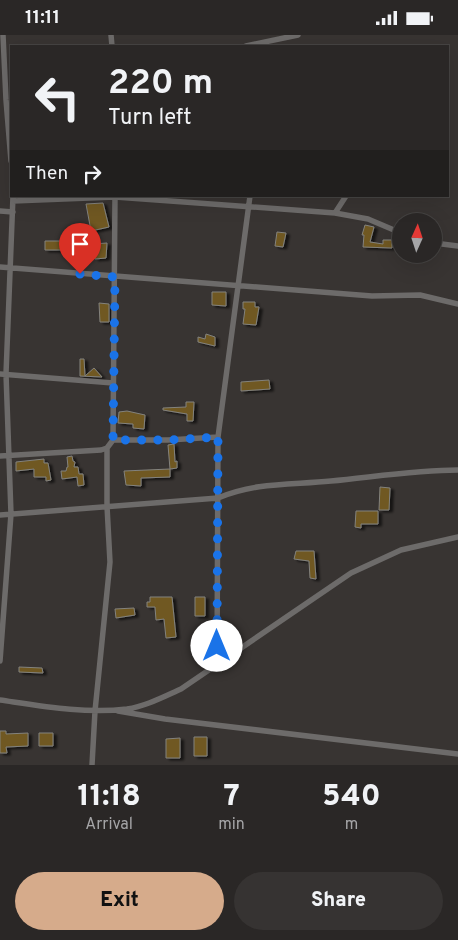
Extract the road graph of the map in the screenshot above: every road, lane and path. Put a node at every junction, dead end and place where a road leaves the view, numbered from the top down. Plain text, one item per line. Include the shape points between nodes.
1 (3, 35) edge
2 (278, 35) edge
3 (298, 35) edge
4 (290, 37) junction
5 (267, 44) edge
6 (6, 100) edge
7 (10, 149) edge
8 (114, 197) edge
9 (250, 197) edge
10 (345, 197) edge
11 (13, 199) edge
12 (248, 207) junction
13 (0, 211) edge
14 (13, 212) junction
15 (335, 213) junction
16 (392, 229) edge
17 (442, 244) edge
18 (458, 246) edge
19 (0, 267) edge
20 (11, 268) junction
21 (115, 277) junction
22 (238, 286) junction
23 (458, 303) edge
24 (3, 374) edge
25 (113, 383) junction
26 (218, 437) junction
27 (113, 440) junction
28 (107, 448) junction
29 (10, 455) junction
30 (0, 456) edge
31 (458, 469) edge
32 (218, 498) junction
33 (107, 506) junction
34 (11, 514) junction
35 (0, 515) edge
36 (458, 537) edge
37 (0, 661) edge
38 (217, 665) junction
39 (0, 699) edge
40 (111, 710) junction
41 (95, 711) junction
42 (458, 754) edge
43 (92, 765) edge

1 - 6 street
2 - 4 street
3 - 4 street
4 - 5 street
6 - 7 street
8 - 11 street
8 - 12 street
8 - 21 street
9 - 12 street
10 - 15 street
11 - 14 street
12 - 15 street
12 - 22 street
13 - 14 street
14 - 20 street
15 - 16 street via 368,219
17 - 18 street
19 - 20 street
20 - 21 street
20 - 24 street
21 - 22 street
21 - 25 street
22 - 23 street via 372,296 420,295
22 - 26 street
24 - 25 street
24 - 29 street
25 - 27 street
26 - 27 street
26 - 32 street
27 - 28 street
28 - 29 street
28 - 33 street
29 - 30 street
29 - 34 street
31 - 32 street via 264,485 232,491
32 - 33 street
32 - 38 street
33 - 34 street
33 - 41 street via 110,562
34 - 35 street
34 - 37 street
36 - 38 street via 401,550 360,568
38 - 40 street via 181,689 154,701 128,709
39 - 41 street
40 - 41 street
40 - 42 street
41 - 43 street

